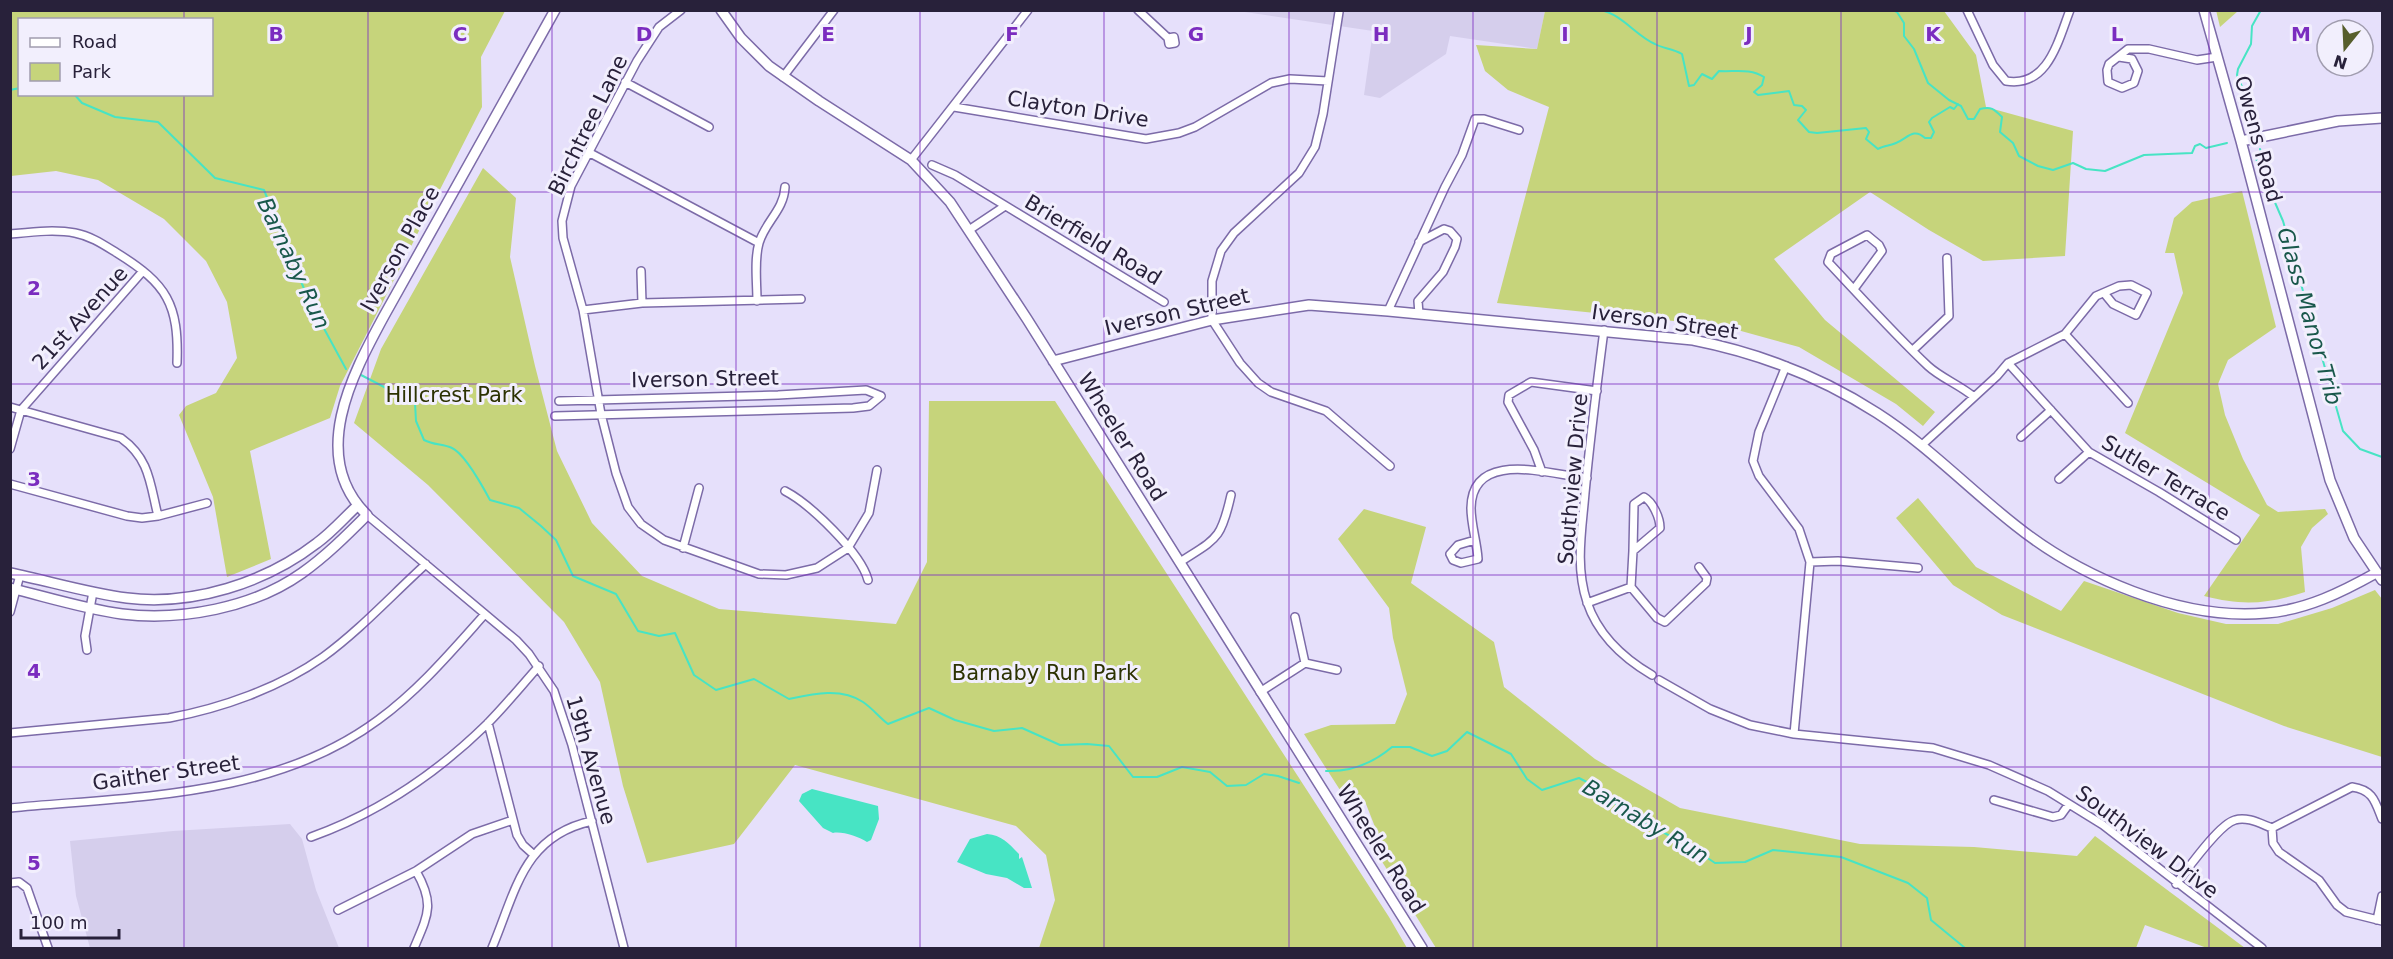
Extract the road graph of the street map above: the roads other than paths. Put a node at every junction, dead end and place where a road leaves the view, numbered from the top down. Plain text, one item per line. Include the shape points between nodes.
1 (555, 10) edge
2 (681, 10) edge
3 (721, 10) edge
4 (834, 10) edge
5 (1029, 10) edge
6 (1138, 10) edge
7 (1967, 10) edge
8 (2070, 10) edge
9 (2204, 10) edge
10 (1339, 12) edge
11 (1168, 38) dead end
12 (2119, 57) junction
13 (2217, 57) junction
14 (783, 77) junction
15 (1328, 81) junction
16 (626, 82) junction
17 (954, 107) junction
18 (2382, 118) edge
19 (710, 127) dead end
20 (1519, 130) dead end
21 (2241, 141) junction
22 (590, 153) junction
23 (911, 160) junction
24 (932, 165) dead end
25 (785, 187) dead end
26 (1005, 206) junction
27 (969, 230) junction
28 (10, 234) edge
29 (1419, 242) junction
30 (759, 243) junction
31 (1947, 258) dead end
32 (143, 271) junction
33 (641, 272) dead end
34 (1854, 289) junction
35 (2104, 292) junction
36 (801, 299) dead end
37 (757, 301) junction
38 (1164, 302) dead end
39 (642, 303) junction
40 (583, 310) junction
41 (1388, 310) junction
42 (1419, 314) junction
43 (1212, 320) junction
44 (1604, 330) junction
45 (2065, 334) junction
46 (1913, 350) junction
47 (1053, 361) junction
48 (177, 363) dead end
49 (2008, 363) junction
50 (1786, 366) junction
51 (1597, 391) junction
52 (1974, 397) junction
53 (599, 400) junction
54 (559, 401) dead end
55 (2128, 403) dead end
56 (10, 407) edge
57 (21, 410) junction
58 (2051, 410) junction
59 (601, 414) junction
60 (555, 416) dead end
61 (2021, 437) dead end
62 (1922, 445) junction
63 (10, 449) edge
64 (2089, 452) junction
65 (1390, 466) dead end
66 (877, 470) dead end
67 (1542, 472) junction
68 (1587, 478) junction
69 (2059, 479) dead end
70 (10, 484) edge
71 (699, 488) dead end
72 (785, 491) dead end
73 (1231, 495) dead end
74 (207, 503) dead end
75 (357, 506) junction
76 (367, 515) junction
77 (158, 516) junction
78 (1475, 540) dead end
79 (2236, 540) dead end
80 (683, 548) junction
81 (848, 548) junction
82 (1633, 551) junction
83 (1180, 562) junction
84 (1810, 562) junction
85 (426, 564) junction
86 (1699, 567) dead end
87 (1918, 568) dead end
88 (15, 574) edge
89 (2379, 577) edge
90 (868, 580) dead end
91 (1631, 587) junction
92 (13, 589) edge
93 (93, 592) junction
94 (1587, 603) junction
95 (90, 608) junction
96 (10, 612) edge
97 (485, 614) junction
98 (1295, 617) dead end
99 (87, 650) dead end
100 (1305, 663) junction
101 (539, 666) junction
102 (1337, 670) dead end
103 (1652, 675) dead end
104 (1659, 680) dead end
105 (1260, 692) junction
106 (488, 723) junction
107 (10, 733) edge
108 (1794, 734) junction
109 (1994, 800) dead end
110 (2070, 804) junction
111 (10, 808) edge
112 (2382, 819) edge
113 (513, 820) junction
114 (592, 821) junction
115 (2272, 828) junction
116 (311, 837) dead end
117 (532, 854) junction
118 (416, 871) junction
119 (13, 882) edge
120 (2176, 884) junction
121 (2382, 896) edge
122 (338, 910) dead end
123 (2380, 920) edge
124 (48, 948) edge
125 (414, 948) edge
126 (492, 948) edge
127 (624, 948) edge
128 (1422, 948) edge
129 (2262, 948) edge

1 - 75 main road, Iverson Place via 374,335 347,394 338,427 338,447 343,478
2 - 16 street, Birchtree Lane via 652,35
3 - 14 main road, Wheeler Road via 754,52
4 - 14 street
5 - 17 street
6 - 11 street
7 - 8 street via 1993,65 2006,81 2025,80 2045,68
9 - 13 main road, Owens Road
10 - 15 street
12 - 12 street via 2129,58 2138,67 2136,80 2126,88 2108,82 2109,64
12 - 13 street via 2125,50 2135,48 2197,60
13 - 21 main road, Owens Road
14 - 23 main road, Wheeler Road
15 - 17 street, Clayton Drive via 1290,79 1271,83 1195,127 1146,139
15 - 43 street via 1320,132 1309,160 1234,233 1221,251 1212,281
16 - 19 street
16 - 22 street, Birchtree Lane
17 - 23 street
18 - 21 main road via 2338,121
20 - 29 street via 1475,119 1462,155
21 - 89 main road, Owens Road via 2328,471 2354,538
22 - 30 street
22 - 40 street, Birchtree Lane via 571,186 562,221
23 - 27 main road, Wheeler Road
24 - 26 street, Brierfield Road
25 - 30 street via 782,206 770,219
26 - 27 street, Brierfield Road
26 - 38 street, Brierfield Road
27 - 47 main road, Wheeler Road
28 - 32 street via 77,233
29 - 41 street
29 - 42 street via 1444,229 1457,239 1443,272 1418,301
30 - 37 street
31 - 46 street via 1949,316
32 - 48 street via 159,284 172,311
32 - 57 street, 21st Avenue
33 - 39 street
34 - 34 street via 1882,251 1867,235 1831,254 1828,262
34 - 46 street
35 - 35 street via 2131,285 2147,293 2136,315 2113,304
35 - 45 street via 2096,296
36 - 37 street
37 - 39 street
39 - 40 street
40 - 53 street, Birchtree Lane
41 - 42 main road, Iverson Street
41 - 43 main road, Iverson Street via 1309,306
42 - 44 main road, Iverson Street
43 - 47 main road, Iverson Street
43 - 65 street via 1236,358 1258,383 1271,392 1326,411
44 - 50 main road, Iverson Street via 1716,344
44 - 51 street, Southview Drive
45 - 49 street
45 - 55 street
46 - 52 street via 1936,372
47 - 83 main road, Wheeler Road
49 - 52 street
49 - 58 street, Sutler Terrace
50 - 62 main road, Iverson Street via 1838,390
50 - 84 street via 1759,432 1754,466 1794,520
51 - 67 street via 1531,382 1509,395 1508,402
51 - 68 street, Southview Drive
52 - 62 street
53 - 54 street, Iverson Street
53 - 59 street, Birchtree Lane
53 - 59 street, Iverson Street via 866,390 881,396 869,406 853,408
56 - 57 street
57 - 63 street, 21st Avenue
57 - 77 street via 121,438 134,447 145,467
58 - 61 street
58 - 64 street, Sutler Terrace
59 - 60 street, Iverson Street
59 - 80 street, Birchtree Lane via 628,507 649,532
62 - 89 main road, Iverson Street via 2039,543 2122,586 2166,602 2216,612 2267,613 2331,597
64 - 69 street
64 - 79 street, Sutler Terrace
66 - 81 street, Birchtree Lane via 867,518
67 - 68 street
67 - 78 street via 1505,469 1480,482 1471,508
68 - 94 street, Southview Drive via 1579,552
70 - 77 street via 127,516
71 - 80 street
72 - 81 street via 812,509
73 - 83 street via 1219,534
74 - 77 street
75 - 76 main road, Iverson Place
75 - 93 main road via 293,560 232,587 162,599
76 - 85 street, 19th Avenue
76 - 95 main road via 300,574 235,604 157,616
80 - 81 street, Birchtree Lane via 771,575 817,568
81 - 90 street via 863,566
82 - 82 street via 1634,504 1644,497 1650,502 1660,528
82 - 91 street
83 - 105 main road, Wheeler Road
84 - 87 street
84 - 108 street
85 - 97 street, 19th Avenue
85 - 107 street via 322,657 258,692 169,718
86 - 91 street via 1707,583 1666,622
88 - 92 street
88 - 93 main road
91 - 94 street
92 - 95 main road
92 - 96 street
93 - 95 street
94 - 103 street, Southview Drive via 1596,623 1614,646
95 - 99 street
97 - 101 street, 19th Avenue
97 - 111 street, Gaither Street via 429,677 387,713 299,763 260,777 200,789
98 - 100 street
100 - 102 street
100 - 105 street
101 - 106 street
101 - 114 street, 19th Avenue via 563,716
104 - 108 street, Southview Drive via 1729,718
105 - 128 main road, Wheeler Road
106 - 113 street
106 - 116 street via 438,767 391,799
108 - 110 street, Southview Drive via 1934,748 1989,765
109 - 110 street via 2053,817 2061,815
110 - 120 street, Southview Drive via 2103,825
112 - 115 street via 2374,798 2363,788 2352,787
113 - 117 street via 520,842
113 - 118 street via 472,834
114 - 117 street via 562,830
114 - 127 street, 19th Avenue
115 - 120 street via 2251,820 2235,820 2221,829
115 - 123 street via 2273,843 2279,852 2319,880 2337,905 2346,912
117 - 126 street
118 - 122 street
118 - 125 street via 429,903
119 - 124 street via 24,885 28,891
120 - 129 street, Southview Drive
121 - 123 street

